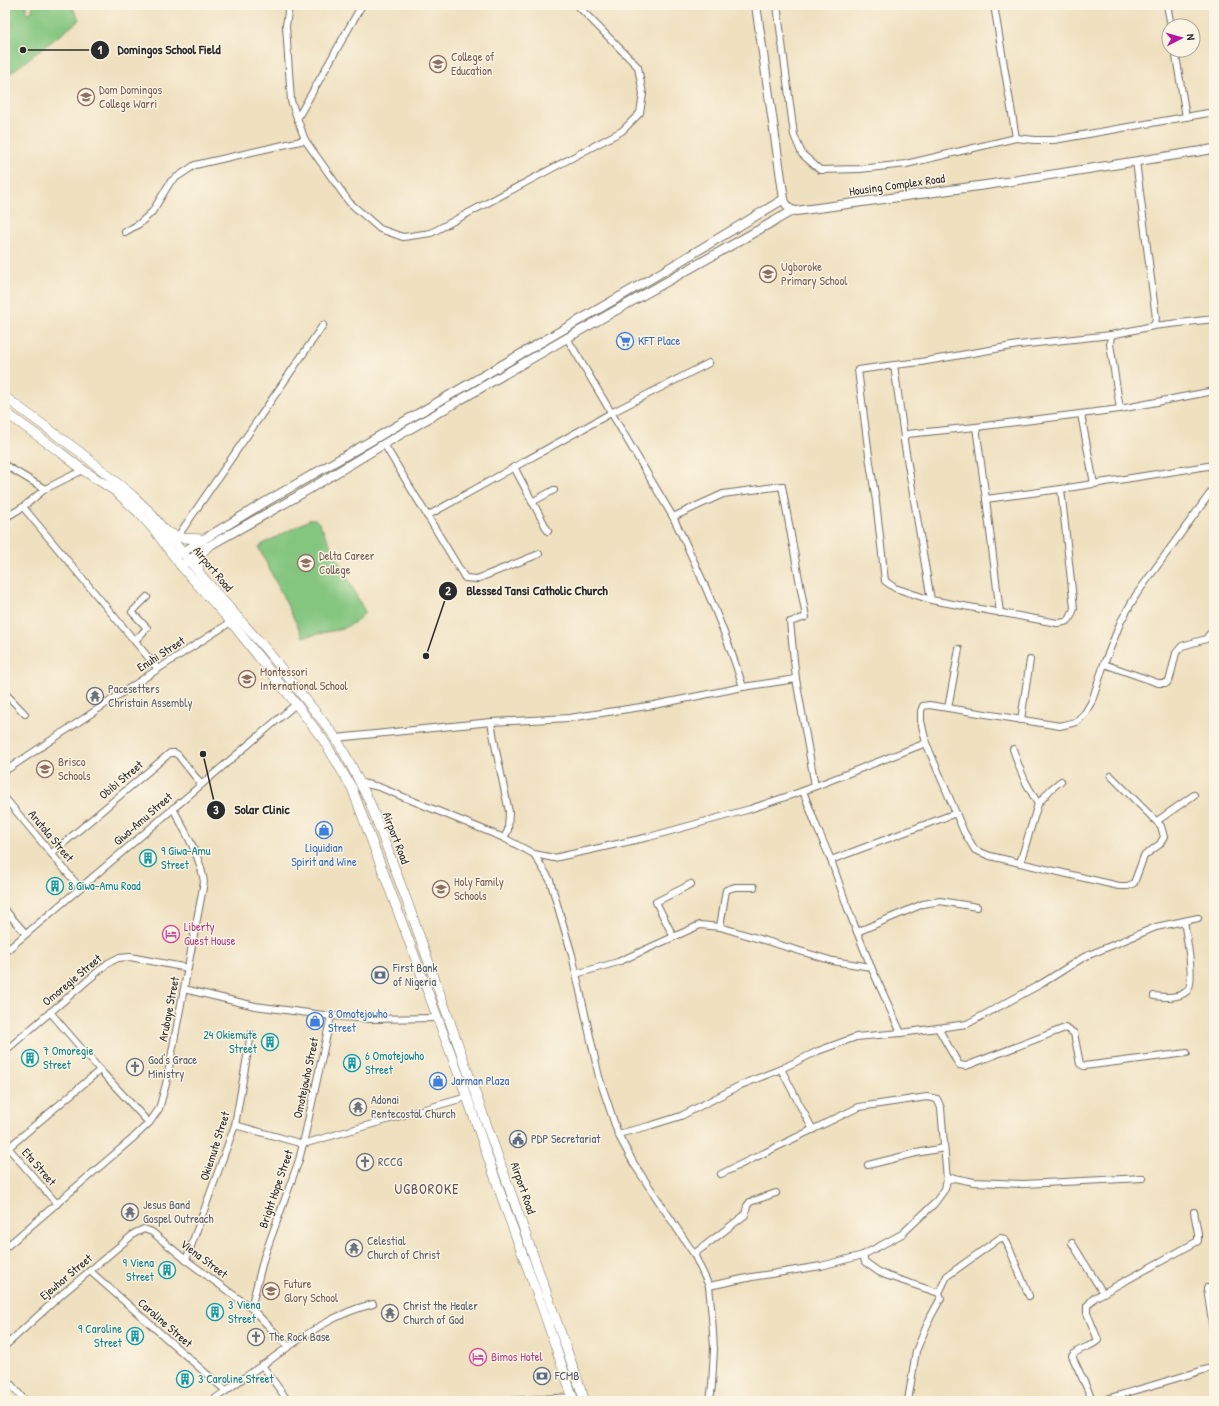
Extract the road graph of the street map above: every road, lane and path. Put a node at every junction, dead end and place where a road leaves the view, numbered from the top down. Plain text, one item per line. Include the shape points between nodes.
1 (289, 5) edge
2 (362, 5) edge
3 (577, 5) edge
4 (756, 5) edge
5 (777, 5) edge
6 (994, 5) edge
7 (1167, 5) edge
8 (1169, 18) edge
9 (1176, 58) edge
10 (1214, 112) edge
11 (1186, 117) junction
12 (297, 119) junction
13 (1016, 138) junction
14 (305, 140) junction
15 (1214, 148) edge
16 (1136, 161) junction
17 (784, 199) junction
18 (792, 211) junction
19 (124, 232) dead end
20 (1214, 319) edge
21 (323, 325) dead end
22 (1153, 326) junction
23 (1111, 335) junction
24 (567, 338) junction
25 (709, 363) dead end
26 (894, 365) junction
27 (1214, 391) edge
28 (5, 397) edge
29 (1120, 409) junction
30 (5, 412) edge
31 (611, 413) junction
32 (1081, 414) junction
33 (976, 428) junction
34 (904, 437) junction
35 (384, 444) junction
36 (5, 465) edge
37 (1214, 466) edge
38 (514, 467) junction
39 (83, 470) junction
40 (1094, 484) junction
41 (1214, 488) edge
42 (45, 489) junction
43 (1061, 489) junction
44 (554, 490) dead end
45 (986, 499) junction
46 (532, 502) junction
47 (23, 507) junction
48 (428, 516) junction
49 (673, 517) junction
50 (5, 518) edge
51 (548, 531) dead end
52 (166, 532) junction
53 (178, 536) junction
54 (205, 543) junction
55 (178, 554) junction
56 (539, 554) dead end
57 (185, 562) junction
58 (199, 573) junction
59 (147, 597) dead end
60 (931, 600) junction
61 (1000, 613) junction
62 (231, 622) junction
63 (1214, 628) edge
64 (135, 641) junction
65 (959, 649) dead end
66 (1030, 660) dead end
67 (1104, 664) junction
68 (158, 669) junction
69 (796, 679) junction
70 (743, 687) junction
71 (5, 693) edge
72 (296, 704) junction
73 (948, 708) junction
74 (25, 714) dead end
75 (1021, 720) junction
76 (491, 722) junction
77 (336, 738) junction
78 (926, 743) junction
79 (1013, 749) dead end
80 (5, 771) edge
81 (1111, 776) dead end
82 (1061, 781) dead end
83 (362, 783) junction
84 (200, 784) junction
85 (815, 786) junction
86 (803, 791) junction
87 (1194, 795) dead end
88 (5, 798) edge
89 (1038, 804) junction
90 (173, 808) junction
91 (956, 812) junction
92 (1157, 821) junction
93 (504, 838) junction
94 (52, 853) junction
95 (534, 854) junction
96 (831, 860) junction
97 (1020, 862) junction
98 (400, 883) junction
99 (690, 884) dead end
100 (754, 887) dead end
101 (80, 888) junction
102 (389, 888) junction
103 (977, 907) dead end
104 (5, 910) edge
105 (1198, 918) dead end
106 (1184, 921) junction
107 (720, 927) junction
108 (857, 932) junction
109 (26, 934) junction
110 (673, 936) junction
111 (5, 952) edge
112 (871, 967) junction
113 (188, 968) junction
114 (576, 974) junction
115 (184, 989) junction
116 (1154, 996) dead end
117 (50, 1012) junction
118 (331, 1016) junction
119 (438, 1018) junction
120 (938, 1028) junction
121 (901, 1033) junction
122 (251, 1034) dead end
123 (5, 1051) edge
124 (1187, 1052) dead end
125 (781, 1069) junction
126 (100, 1070) junction
127 (467, 1097) junction
128 (149, 1123) junction
129 (235, 1125) junction
130 (813, 1130) junction
131 (618, 1134) junction
132 (303, 1144) junction
133 (7, 1146) edge
134 (944, 1148) junction
135 (868, 1165) dead end
136 (721, 1174) dead end
137 (1143, 1178) dead end
138 (947, 1180) junction
139 (776, 1193) dead end
140 (57, 1204) junction
141 (1194, 1212) dead end
142 (144, 1228) joint
143 (1072, 1243) dead end
144 (5, 1248) edge
145 (694, 1254) junction
146 (863, 1255) junction
147 (186, 1260) junction
148 (90, 1271) junction
149 (709, 1286) junction
150 (1207, 1288) dead end
151 (939, 1293) junction
152 (1103, 1293) junction
153 (1029, 1296) dead end
154 (373, 1304) dead end
155 (251, 1308) junction
156 (1214, 1332) edge
157 (5, 1346) edge
158 (288, 1346) junction
159 (262, 1365) junction
160 (1214, 1367) edge
161 (5, 1377) edge
162 (226, 1391) junction
163 (573, 1399) edge
164 (1109, 1400) edge
165 (25, 1401) edge
166 (212, 1401) edge
167 (288, 1401) edge
168 (508, 1401) edge
169 (585, 1401) edge
170 (710, 1401) edge
171 (908, 1401) edge
172 (1093, 1401) edge
173 (1100, 1401) edge

1 - 12 street via 286,26 290,101
2 - 12 street
3 - 14 street via 638,67 643,94 640,113 622,131 431,233 403,237 380,229 349,202
4 - 17 street
5 - 13 street via 794,135 802,154 820,170 906,164
6 - 13 street
7 - 8 street
9 - 11 street
10 - 11 street
11 - 13 street via 1054,140
12 - 14 street
14 - 19 street via 195,166 171,181 152,212 139,224
15 - 16 street, Housing Complex Road
16 - 18 street, Housing Complex Road via 979,186
16 - 22 street via 1156,318
17 - 18 street
17 - 54 street
18 - 24 street
20 - 22 street
21 - 53 street
22 - 23 street
23 - 26 street via 1018,345
23 - 29 street via 1110,344
24 - 31 street
24 - 35 street
25 - 31 street
26 - 34 street
26 - 60 street via 858,370 885,580 894,588
27 - 29 street
28 - 52 main road, Airport Road via 109,475 132,495
29 - 32 street
30 - 39 main road, Airport Road
31 - 38 street
31 - 49 street
32 - 33 street
32 - 40 street
33 - 34 street via 911,433
33 - 45 street
34 - 60 street
35 - 48 street
35 - 54 street via 296,497
36 - 42 street
37 - 40 street
38 - 46 street
38 - 48 street
39 - 42 street
39 - 55 main road, Airport Road via 115,491
40 - 43 street
41 - 67 street via 1136,595 1121,621
42 - 47 street
43 - 45 street
43 - 61 street via 1074,608 1071,618 1066,622 1057,623
44 - 46 street
45 - 61 street
46 - 51 street
47 - 50 street
47 - 64 street
48 - 56 street via 466,578 477,579
49 - 69 street via 723,494 782,486 806,617 790,622
49 - 70 street via 732,652
52 - 53 main road
52 - 55 main road, Airport Road
53 - 54 main road
54 - 55 street
54 - 57 street
54 - 58 main road via 198,562
55 - 57 main road, Airport Road
57 - 58 main road, Airport Road
57 - 62 main road, Airport Road
58 - 77 main road, Airport Road via 270,654
59 - 64 street via 132,612 147,628
60 - 61 street
62 - 68 street, Enuhi Street
62 - 72 main road, Airport Road
63 - 67 street via 1206,639 1182,646 1176,653 1167,683 1158,683
64 - 68 street
65 - 73 street
66 - 75 street
67 - 75 street via 1092,701 1076,722 1060,726
68 - 80 street, Enuhi Street
69 - 70 street
69 - 85 street
70 - 76 street via 654,705 568,718
71 - 74 street
72 - 84 street, Giwa-Amu Street
72 - 102 main road, Airport Road via 324,741 352,788
73 - 75 street
73 - 78 street via 923,706 921,721
76 - 77 street
76 - 93 street via 509,812 508,830
77 - 83 main road, Airport Road
78 - 85 street
78 - 91 street
79 - 89 street via 1025,781
81 - 92 street
82 - 89 street
83 - 93 street via 379,787
83 - 98 main road, Airport Road
84 - 90 street, Giwa-Amu Street
84 - 94 street, Obibi Street via 178,755 170,753
85 - 86 street
86 - 95 street via 750,809 641,839 554,858
86 - 96 street
87 - 92 street
88 - 94 street, Arutola Street
89 - 97 street
90 - 101 street, Giwa-Amu Street
90 - 113 street, Arubaye Street via 197,855 204,882
91 - 96 street
91 - 97 street via 975,850
92 - 97 street via 1162,826 1164,837 1160,844 1144,856 1134,883 1128,886
93 - 95 street
94 - 101 street, Arutola Street
95 - 114 street via 550,880
96 - 108 street
98 - 102 main road
98 - 169 main road, Airport Road
99 - 110 street via 656,902
100 - 107 street via 726,890
101 - 109 street, Giwa-Amu Street
102 - 119 main road, Airport Road
103 - 108 street via 940,901 923,904
104 - 109 street
105 - 106 street
106 - 116 street via 1191,985 1180,995
106 - 120 street via 1156,927 1084,957 1041,984 967,1024
107 - 110 street via 700,924
107 - 112 street via 833,961
108 - 112 street
109 - 111 street, Giwa-Amu Street
110 - 114 street via 618,962
112 - 121 street
113 - 115 street, Arubaye Street
113 - 117 street, Omoregie Street via 130,957 118,958 108,963
114 - 131 street via 599,1077
115 - 118 street via 255,1006
115 - 128 street, Arubaye Street via 166,1084 159,1109
117 - 123 street, Omoregie Street
117 - 126 street
118 - 119 street via 370,1019
118 - 132 street, Omotejowho Street
119 - 127 main road, Airport Road
120 - 121 street
120 - 124 street via 959,1065 966,1066 1065,1028 1074,1033 1080,1064 1084,1066
121 - 125 street via 856,1037 818,1051
122 - 129 street, Okiemute Street
125 - 130 street
125 - 131 street via 741,1085 681,1116
126 - 128 street
126 - 133 street
127 - 132 street, Bright Hope Street
127 - 163 main road, Airport Road
128 - 140 street, Arubaye Street
129 - 132 street
129 - 147 street, Okiemute Street
130 - 134 street via 859,1107 927,1097 937,1099 941,1108
130 - 136 street
131 - 145 street via 634,1164
132 - 155 street, Bright Hope Street via 264,1257
133 - 140 street, Eta Street
134 - 135 street
134 - 138 street
137 - 138 street via 1023,1184 974,1182 954,1178
138 - 146 street via 945,1189 934,1204 902,1234
139 - 145 street via 750,1202 745,1215
140 - 144 street, Arubaye Street
141 - 152 street via 1198,1241
142 - 147 street, Viena Street
142 - 148 street, Ejewhor Street
143 - 152 street
145 - 149 street
146 - 149 street via 821,1266
146 - 151 street via 865,1262 878,1272
147 - 155 street, Viena Street
148 - 157 street, Ejewhor Street
148 - 162 street, Caroline Street
149 - 170 street via 714,1349
150 - 156 street
151 - 153 street via 947,1276 1000,1238 1007,1243
151 - 171 street via 941,1298 916,1351
152 - 172 street via 1094,1298 1088,1306 1087,1313 1098,1340 1072,1356
154 - 158 street via 335,1317
155 - 158 street
158 - 159 street
159 - 162 street
159 - 167 street
160 - 164 street
161 - 165 street
162 - 166 street
163 - 168 street
164 - 173 street

